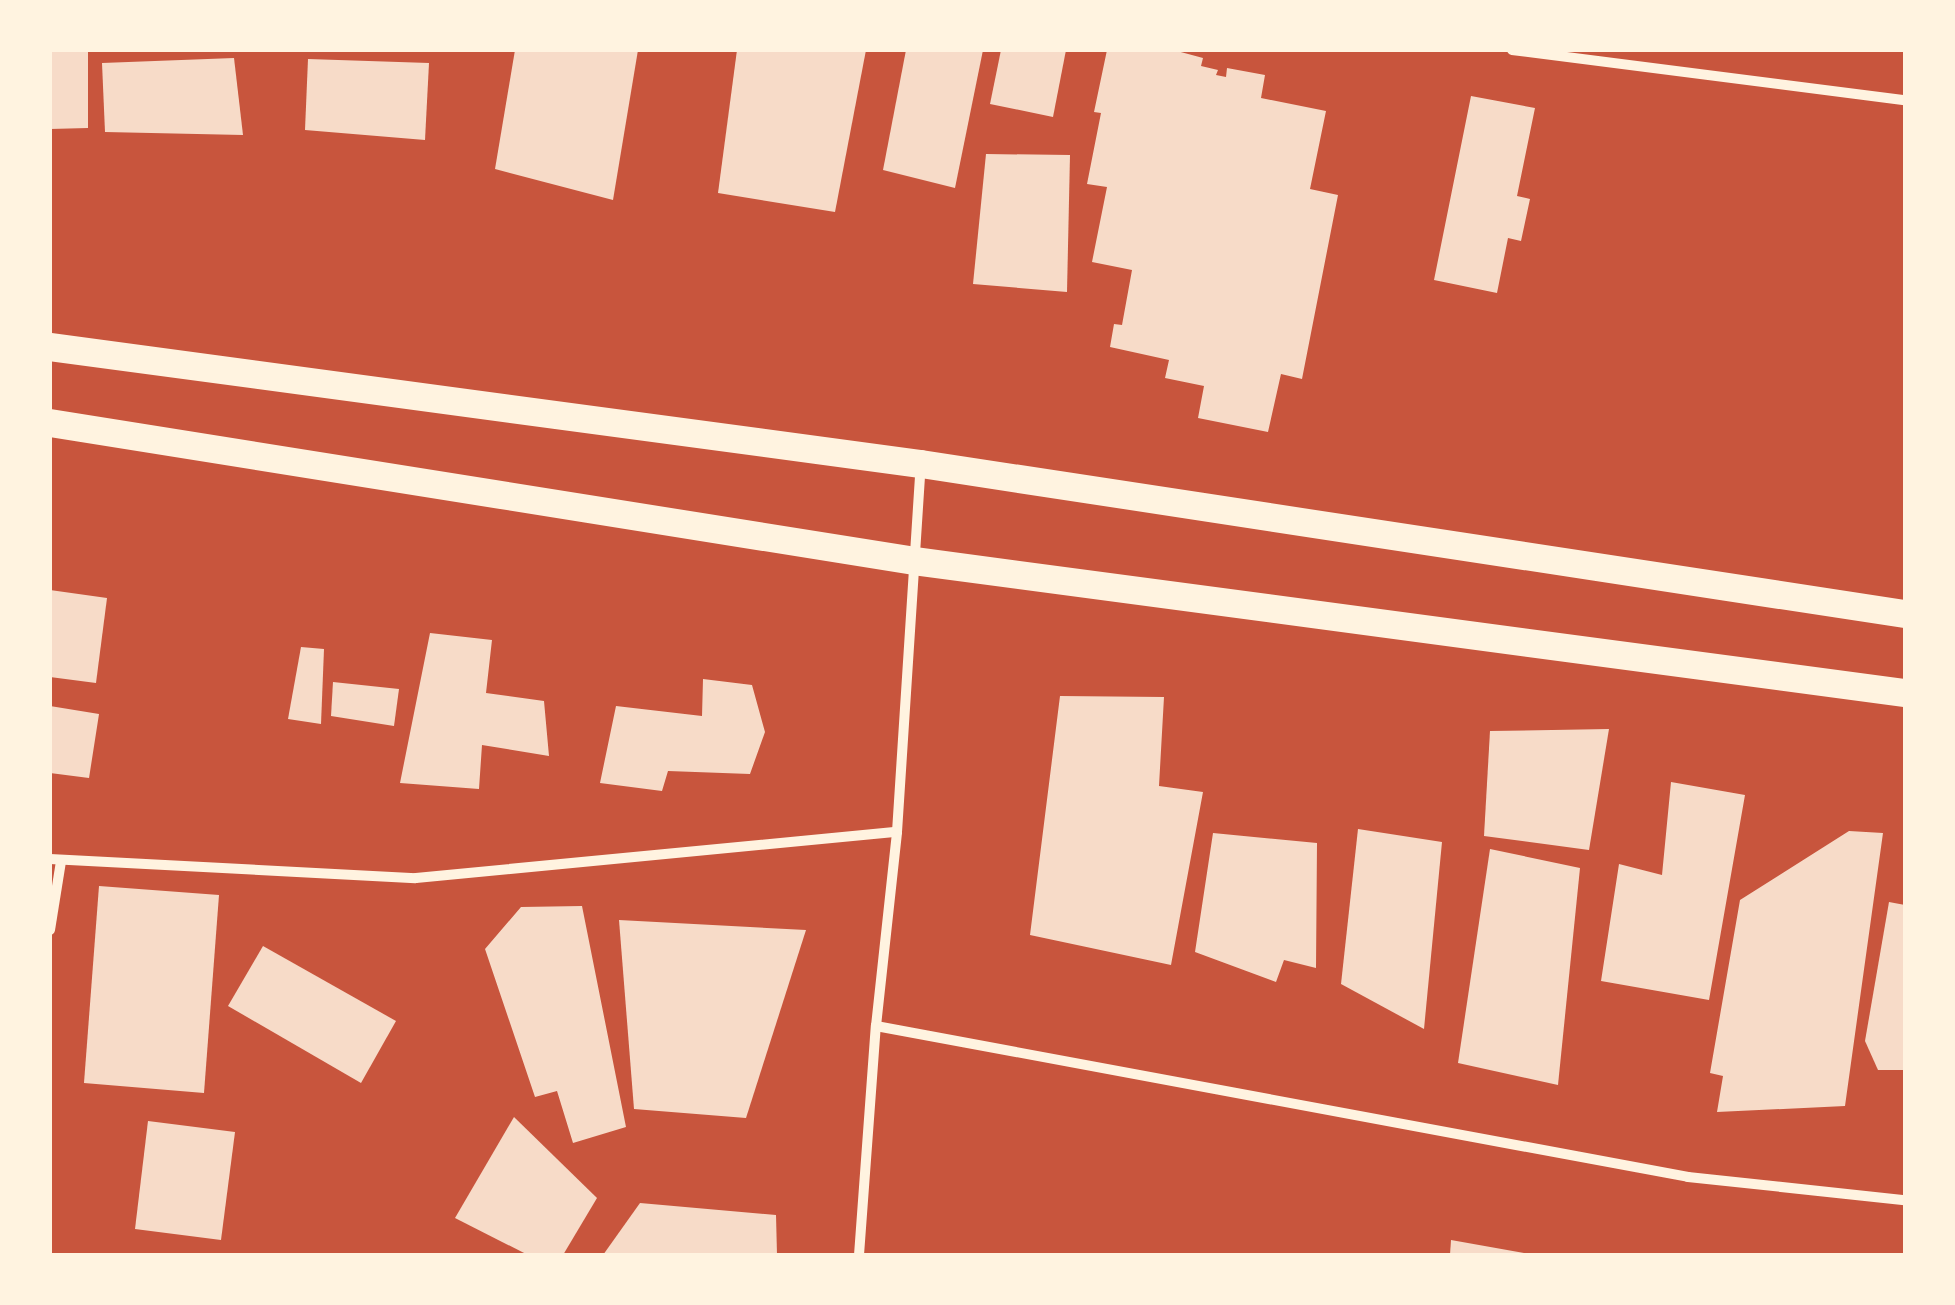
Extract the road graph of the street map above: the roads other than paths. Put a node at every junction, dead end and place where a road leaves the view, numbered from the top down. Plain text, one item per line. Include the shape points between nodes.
1 (1512, 50) edge
2 (1905, 100) edge
3 (50, 347) edge
4 (50, 423) edge
5 (922, 464) junction
6 (914, 561) junction
7 (1905, 614) edge
8 (1905, 693) edge
9 (897, 832) junction
10 (55, 860) edge
11 (50, 930) edge
12 (876, 1026) junction
13 (1905, 1200) edge
14 (860, 1255) edge

1 - 2 street
3 - 5 highway
4 - 6 highway
5 - 6 street
5 - 7 highway
6 - 8 highway
6 - 9 street
9 - 10 street via 416,878
9 - 12 street
10 - 11 street
12 - 13 street via 1688,1177
12 - 14 street

